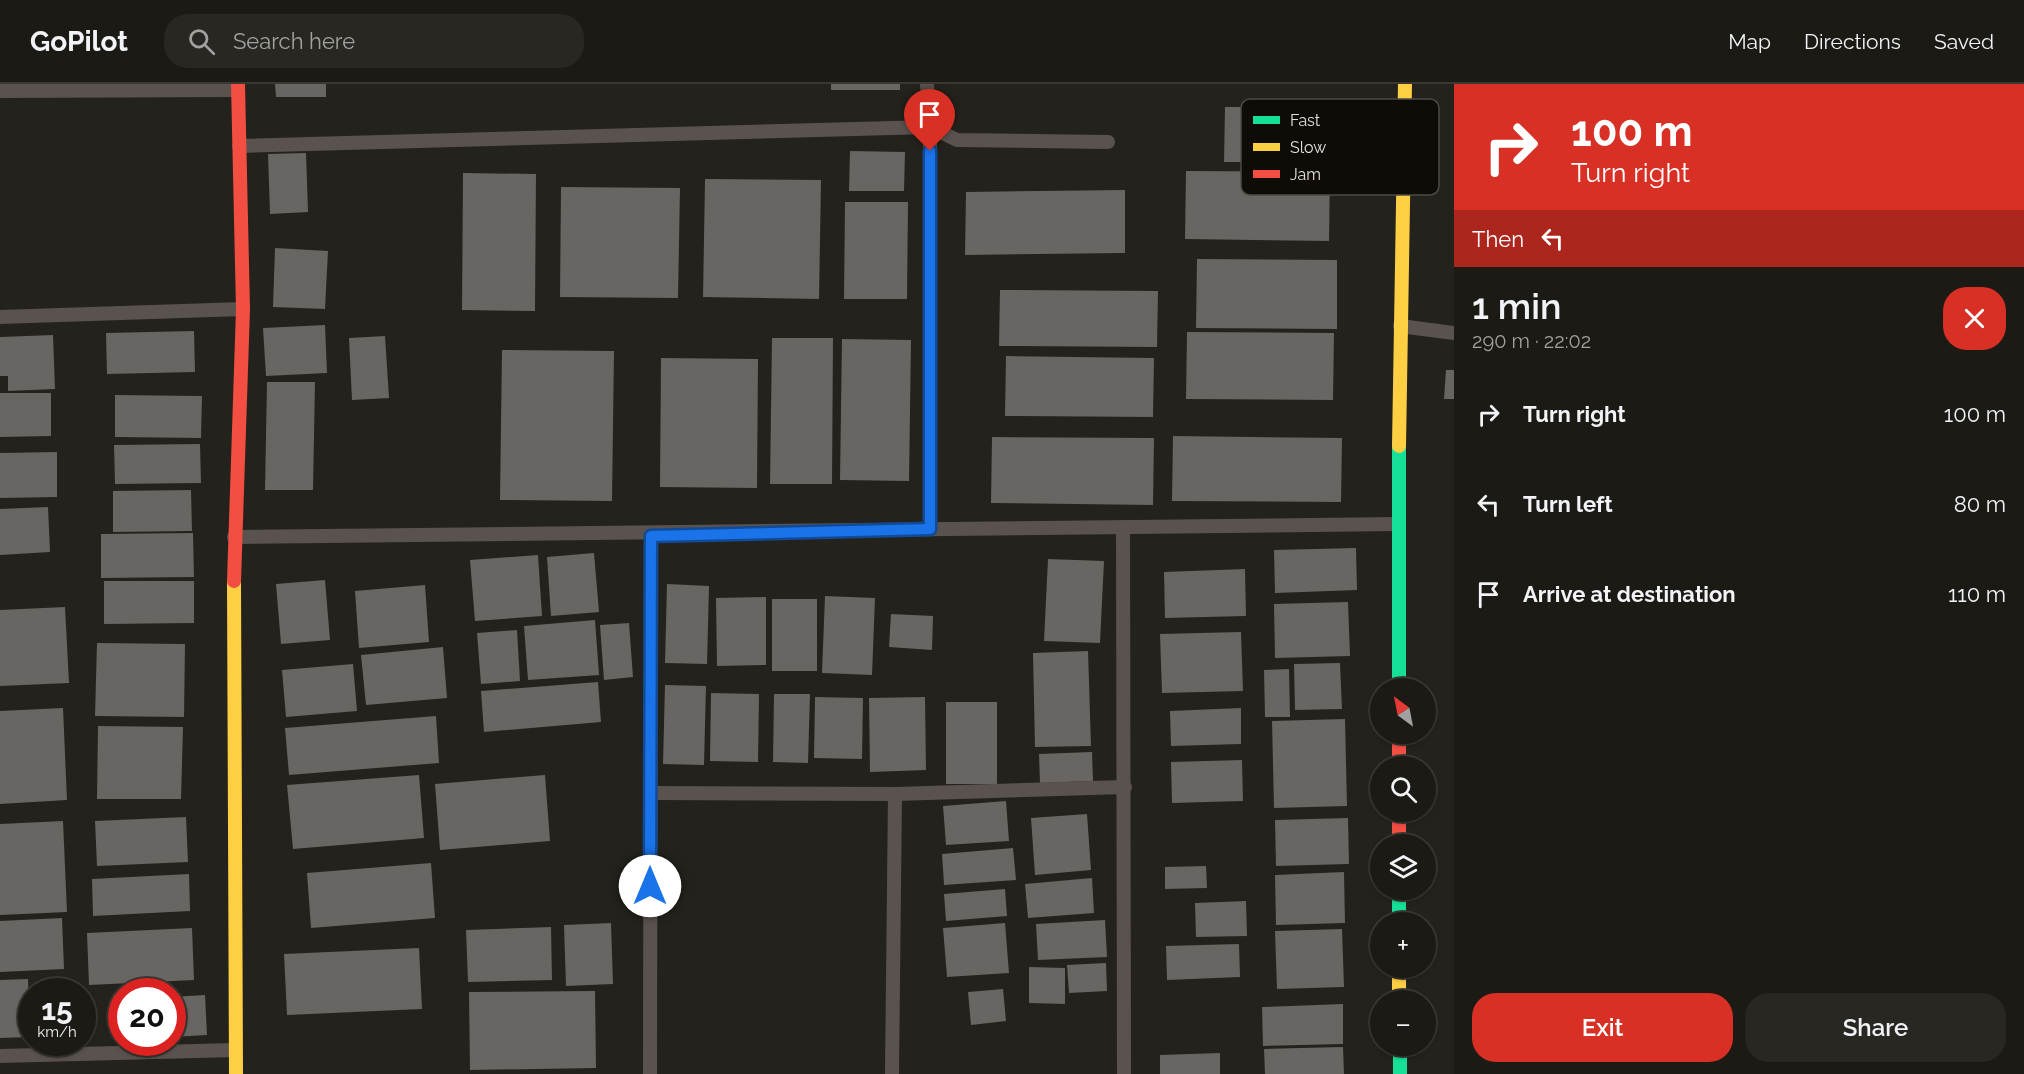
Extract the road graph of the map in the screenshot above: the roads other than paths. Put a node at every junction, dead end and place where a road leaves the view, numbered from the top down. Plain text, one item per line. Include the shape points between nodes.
1 (927, 84) edge
2 (1405, 84) edge
3 (238, 87) edge
4 (0, 91) edge
5 (1405, 99) edge
6 (930, 127) junction
7 (1108, 142) dead end
8 (239, 146) junction
9 (1402, 195) edge
10 (243, 309) junction
11 (0, 317) edge
12 (1399, 326) junction
13 (1454, 333) edge
14 (1399, 524) junction
15 (1124, 527) junction
16 (930, 529) junction
17 (651, 536) junction
18 (234, 537) junction
19 (1399, 678) edge
20 (1125, 788) junction
21 (651, 793) junction
22 (895, 794) junction
23 (236, 1050) junction
24 (0, 1056) edge
25 (1400, 1056) edge
26 (236, 1074) edge
27 (650, 1074) edge
28 (892, 1074) edge
29 (1124, 1074) edge
30 (1400, 1074) edge

1 - 6 lane
2 - 5 street
3 - 4 lane
3 - 8 street
6 - 7 lane via 957,140
6 - 8 lane
6 - 16 lane
8 - 10 street
9 - 12 street
10 - 11 lane
10 - 18 street
12 - 13 lane
12 - 14 street
14 - 15 lane
14 - 19 street
15 - 16 lane
15 - 20 lane
16 - 17 lane
17 - 18 lane
17 - 21 lane
18 - 23 street
20 - 22 lane
20 - 29 lane
21 - 22 lane
21 - 27 lane
22 - 28 lane
23 - 24 lane
23 - 26 street
25 - 30 street

